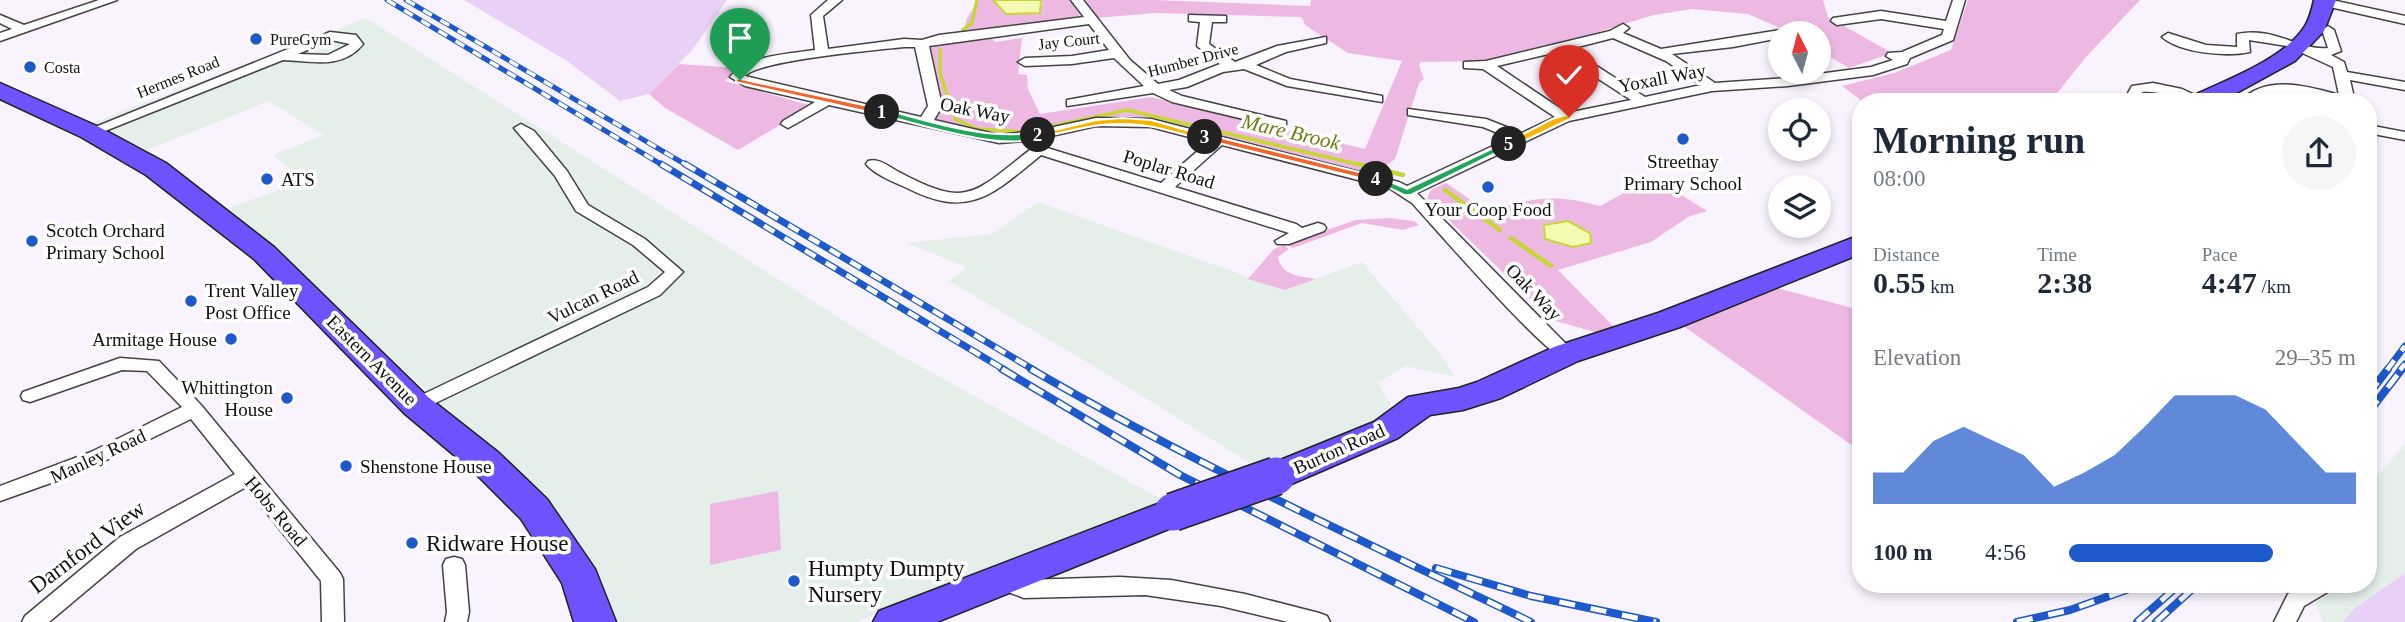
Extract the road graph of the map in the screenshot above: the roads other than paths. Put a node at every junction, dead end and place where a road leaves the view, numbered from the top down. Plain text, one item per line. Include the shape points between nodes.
1 (111, 0) edge
2 (836, 0) edge
3 (1077, 0) edge
4 (1959, 0) edge
5 (2325, 1) edge
6 (1836, 15) dead end
7 (0, 19) edge
8 (1222, 19) dead end
9 (1090, 20) junction
10 (2405, 20) edge
11 (1952, 26) junction
12 (24, 29) junction
13 (1306, 30) dead end
14 (2329, 30) dead end
15 (1768, 35) edge
16 (0, 37) edge
17 (2176, 42) dead end
18 (923, 44) junction
19 (1557, 46) junction
20 (2307, 50) junction
21 (822, 53) junction
22 (1118, 53) junction
23 (1660, 54) junction
24 (281, 56) dead end
25 (1025, 62) dead end
26 (1238, 65) junction
27 (1469, 65) dead end
28 (1486, 65) junction
29 (2341, 75) junction
30 (2405, 86) edge
31 (1712, 87) junction
32 (1155, 89) junction
33 (0, 90) edge
34 (2135, 93) edge
35 (2176, 93) edge
36 (2215, 93) edge
37 (2262, 93) edge
38 (2309, 93) edge
39 (2346, 93) edge
40 (1377, 99) dead end
41 (828, 100) junction
42 (1642, 102) junction
43 (1072, 103) dead end
44 (1413, 112) dead end
45 (1564, 118) junction
46 (926, 121) junction
47 (788, 124) dead end
48 (1281, 124) dead end
49 (531, 130) dead end
50 (2377, 131) edge
51 (90, 132) junction
52 (2405, 136) edge
53 (1522, 138) junction
54 (1218, 141) junction
55 (1034, 144) junction
56 (873, 164) dead end
57 (1164, 188) junction
58 (1407, 192) junction
59 (1318, 228) dead end
60 (1300, 234) junction
61 (1283, 241) dead end
62 (1852, 247) edge
63 (1566, 354) junction
64 (30, 396) dead end
65 (416, 405) junction
66 (194, 410) junction
67 (247, 477) junction
68 (0, 495) edge
69 (454, 565) dead end
70 (1010, 577) junction
71 (2307, 593) edge
72 (591, 618) edge
73 (33, 622) edge
74 (333, 622) edge
75 (456, 622) edge
76 (894, 622) edge
77 (1319, 622) edge
78 (2285, 622) edge

1 - 12 street
2 - 21 street via 817,15
3 - 9 street
4 - 11 street
5 - 10 street
5 - 20 highway
6 - 11 street via 1881,15
7 - 12 street
8 - 26 street via 1200,18 1203,46
9 - 18 street
9 - 22 street
11 - 31 street, Yoxall Way via 1941,42 1873,71
12 - 16 street
13 - 26 street, Humber Drive via 1325,42 1282,49
14 - 20 street via 2335,51
15 - 23 street
17 - 20 street via 2234,52 2245,49 2242,37 2253,36
18 - 21 street
18 - 46 street, Oak Way via 935,106
19 - 23 street via 1618,31
19 - 28 street
19 - 42 street
20 - 29 street via 2339,65
20 - 36 highway
21 - 41 street via 755,65 737,77
22 - 25 street, Jay Court
22 - 32 street via 1131,71
23 - 31 street
24 - 51 street, Hermes Road
26 - 32 street, Humber Drive
26 - 40 street via 1316,90
27 - 28 street
28 - 45 street
29 - 30 street
29 - 39 street
31 - 42 street, Yoxall Way
32 - 43 street, Humber Drive
32 - 48 street via 1177,99
33 - 51 highway, Eastern Avenue
34 - 35 street via 2144,87
37 - 38 street via 2290,89
41 - 46 street
41 - 47 street
42 - 45 street, Yoxall Way
44 - 53 street via 1486,123
45 - 53 street, Yoxall Way
46 - 55 street, Oak Way
49 - 65 street, Vulcan Road via 582,208 639,242 675,272 654,291
50 - 52 street
51 - 65 highway, Eastern Avenue via 156,169 264,253
53 - 58 street, Yoxall Way
54 - 55 street, Oak Way via 1151,123 1122,121 1096,122
54 - 57 street
54 - 58 street, Oak Way via 1376,179
55 - 56 street via 979,196 960,201 943,200
55 - 57 street, Poplar Road
57 - 60 street, Poplar Road
58 - 63 street, Oak Way
59 - 60 street
60 - 61 street
62 - 63 highway, Burton Road via 1668,320
63 - 70 highway, Burton Road, bridge via 1489,390 1420,405 1386,430
64 - 66 street, Hobs Road via 55,378 120,364 152,365
65 - 72 highway, Eastern Avenue via 534,509 581,580
66 - 67 street, Hobs Road
66 - 68 street, Manley Road via 110,453
67 - 73 street, Darnford View via 128,543
67 - 74 street, Hobs Road via 332,579
69 - 75 street
70 - 76 highway, Burton Road
70 - 77 street via 1024,589 1121,586 1189,591 1251,602
71 - 78 street via 2295,600

